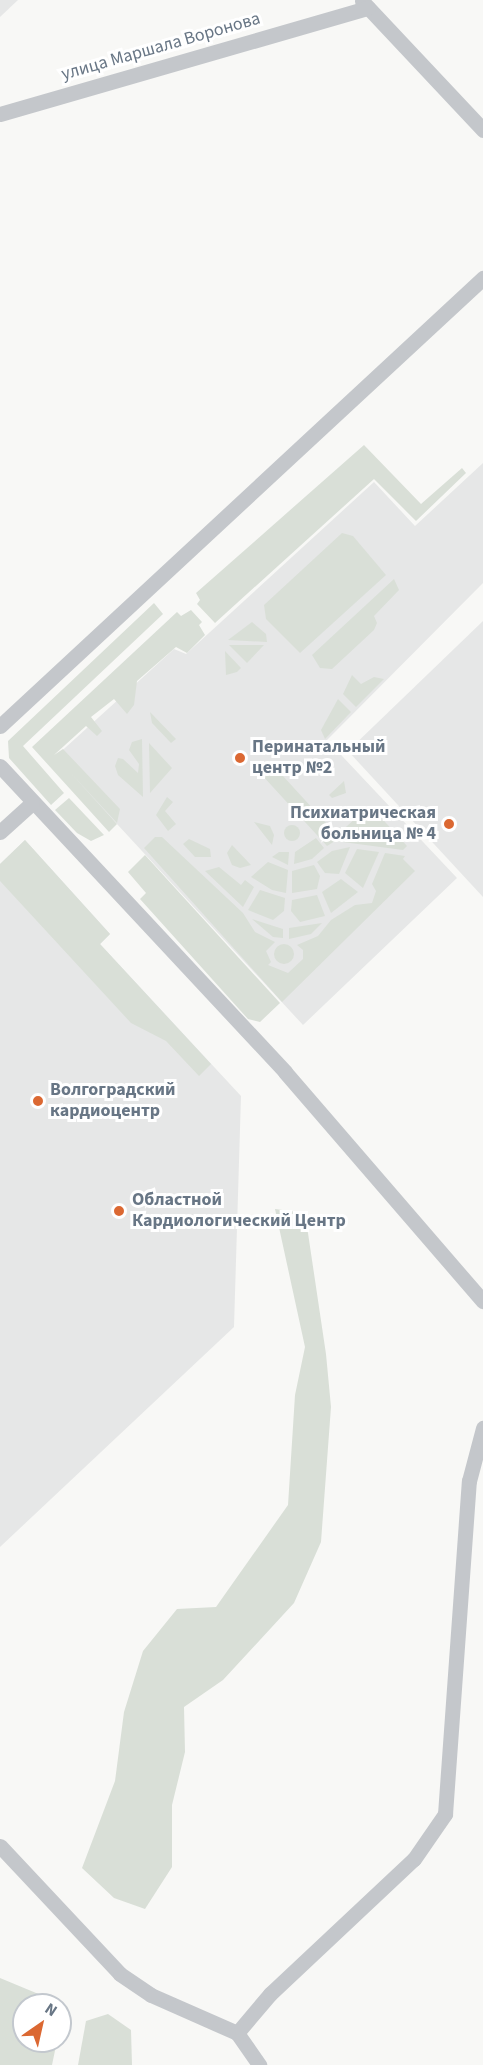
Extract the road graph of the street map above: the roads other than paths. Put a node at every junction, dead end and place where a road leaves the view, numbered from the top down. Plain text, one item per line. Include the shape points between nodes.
1 (365, 4) edge
2 (0, 114) edge
3 (483, 130) edge
4 (483, 278) edge
5 (0, 726) edge
6 (0, 766) edge
7 (32, 803) junction
8 (0, 832) edge
9 (483, 1301) edge
10 (483, 1428) edge
11 (0, 1846) edge
12 (237, 2033) junction
13 (259, 2065) edge

1 - 2 street, улица Маршала Воронова
1 - 3 street
4 - 5 street
6 - 7 street
7 - 8 street
7 - 9 street via 285,1072
10 - 12 street via 469,1481 446,1814 414,1859 270,1994
11 - 12 street via 120,1974 151,1995
12 - 13 street

